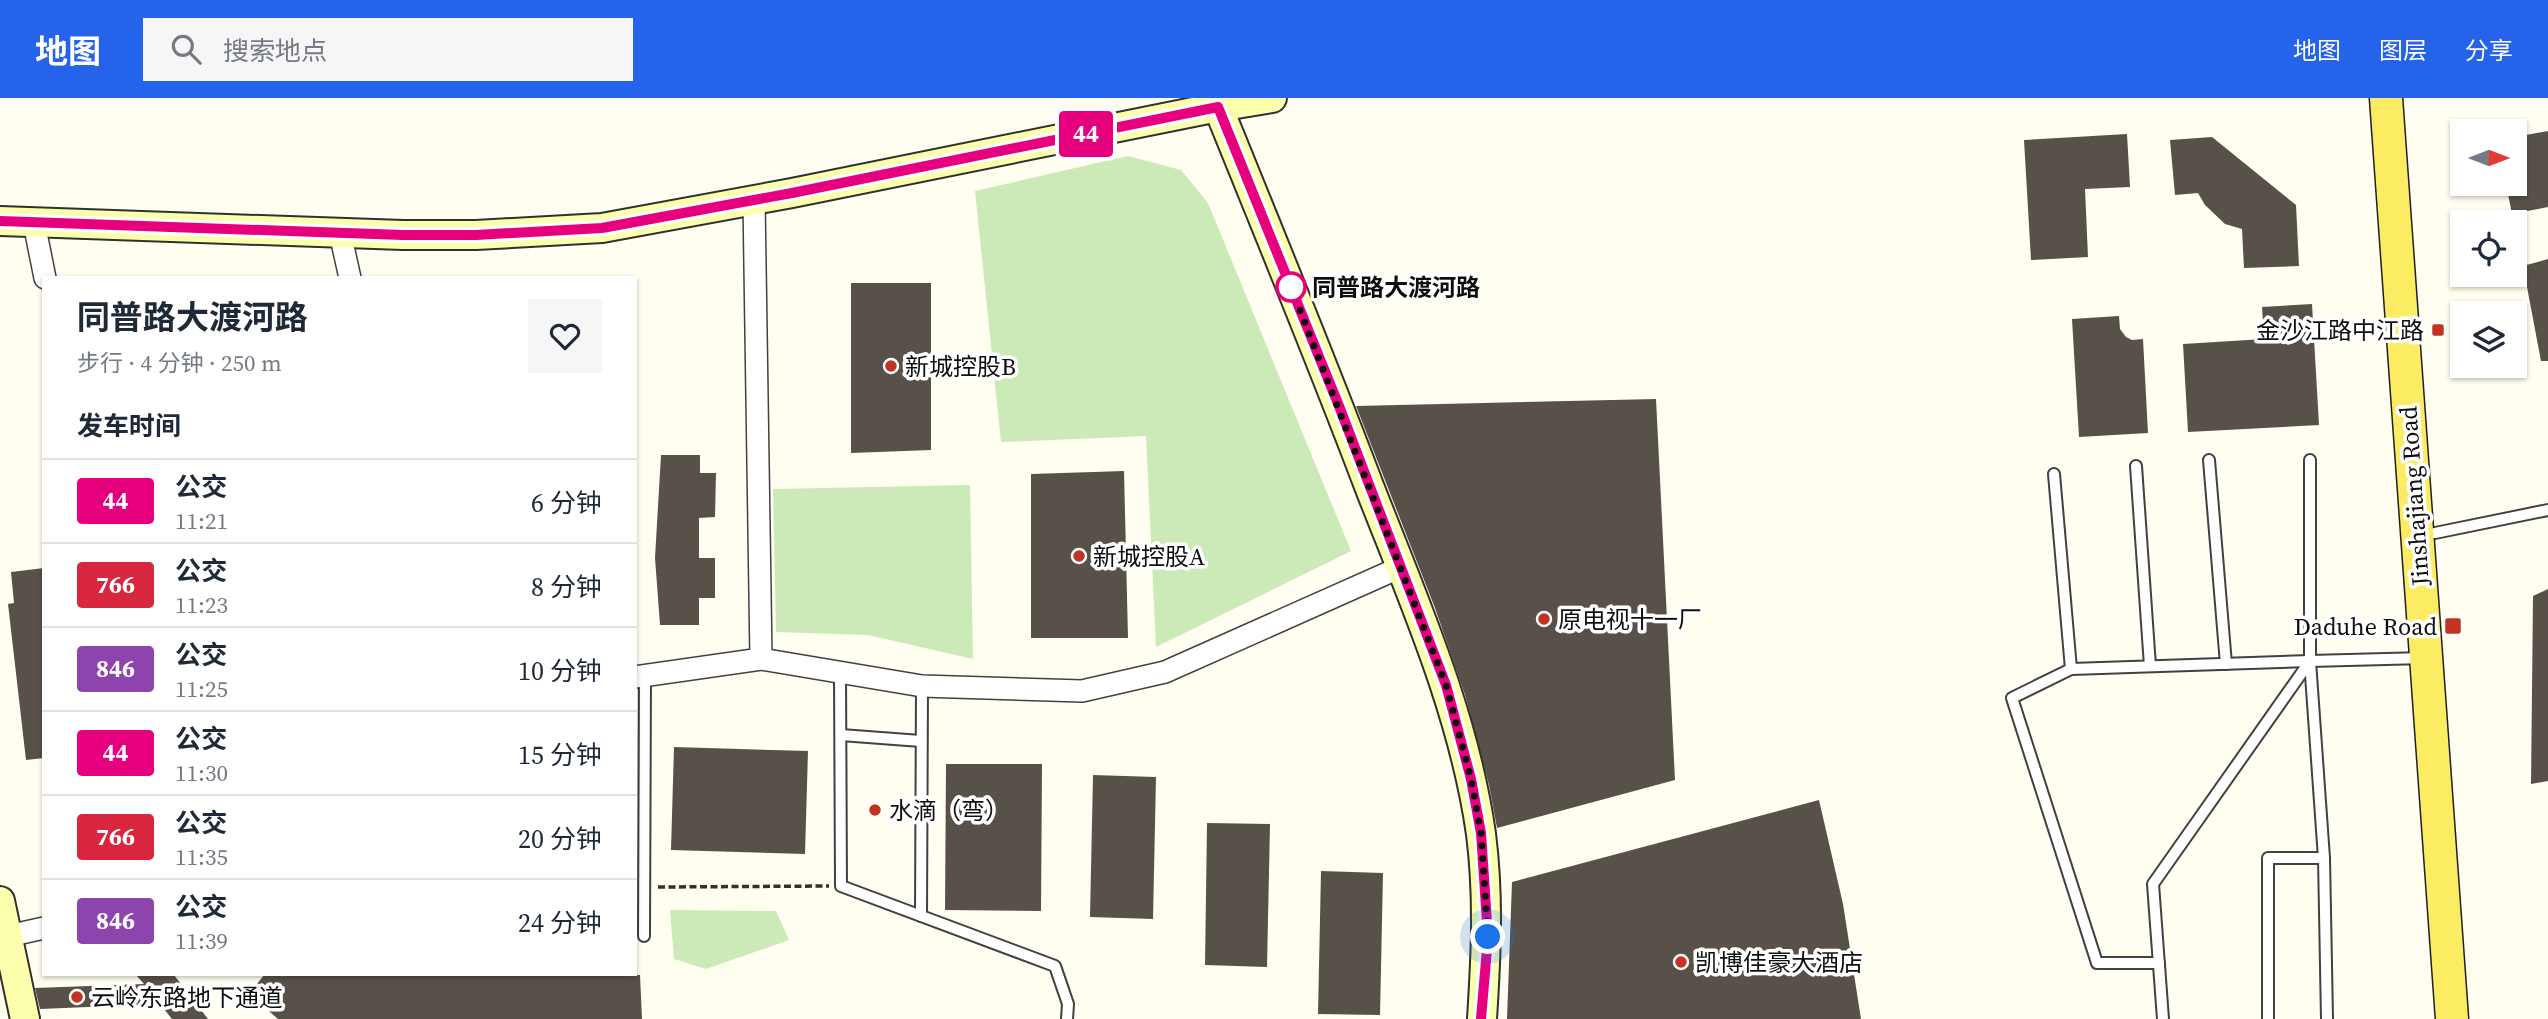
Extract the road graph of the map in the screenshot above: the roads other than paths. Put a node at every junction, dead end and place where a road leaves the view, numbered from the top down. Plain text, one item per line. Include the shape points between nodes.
1 (1272, 98) edge
2 (2386, 98) edge
3 (2404, 98) edge
4 (1218, 102) edge
5 (754, 200) junction
6 (0, 221) edge
7 (34, 223) junction
8 (340, 233) junction
9 (45, 276) edge
10 (350, 276) edge
11 (2209, 460) dead end
12 (2310, 460) dead end
13 (2136, 466) dead end
14 (2054, 474) dead end
15 (2548, 510) edge
16 (2435, 533) junction
17 (1401, 567) junction
18 (2426, 657) junction
19 (761, 659) junction
20 (2310, 661) junction
21 (2226, 664) junction
22 (2150, 666) junction
23 (2071, 669) junction
24 (840, 670) junction
25 (640, 676) edge
26 (922, 686) junction
27 (841, 735) junction
28 (922, 741) junction
29 (2325, 858) junction
30 (0, 901) edge
31 (921, 916) junction
32 (42, 928) edge
33 (8, 936) junction
34 (644, 936) dead end
35 (2159, 963) junction
36 (25, 1019) edge
37 (1067, 1019) edge
38 (1482, 1019) edge
39 (2162, 1019) edge
40 (2268, 1019) edge
41 (2327, 1019) edge
42 (2452, 1019) edge
43 (2469, 1019) edge

1 - 4 street
2 - 18 main road, Jinshajiang Road
3 - 16 main road, Jinshajiang Road
4 - 5 street
4 - 17 street
5 - 8 street via 602,228 476,235
5 - 19 street
6 - 7 street
7 - 8 street
7 - 9 street
8 - 10 street
11 - 21 lane
12 - 20 lane
13 - 22 lane
14 - 23 lane
15 - 16 lane
16 - 43 main road, Jinshajiang Road
17 - 26 street via 1165,672 1082,691
17 - 38 street via 1446,685 1481,833 1488,937
18 - 20 lane
18 - 42 main road, Jinshajiang Road
19 - 24 street
19 - 25 street
20 - 21 lane
20 - 29 lane
20 - 35 lane via 2153,884
21 - 22 lane
22 - 23 lane
23 - 35 lane via 2012,698 2097,963
24 - 26 street
24 - 27 lane
25 - 34 lane
26 - 28 lane
27 - 28 lane
27 - 31 lane via 842,886
28 - 31 lane
29 - 40 lane via 2268,858
29 - 41 lane
30 - 33 street
31 - 37 lane via 1055,966 1068,1004
32 - 33 street
33 - 36 street
35 - 39 lane

